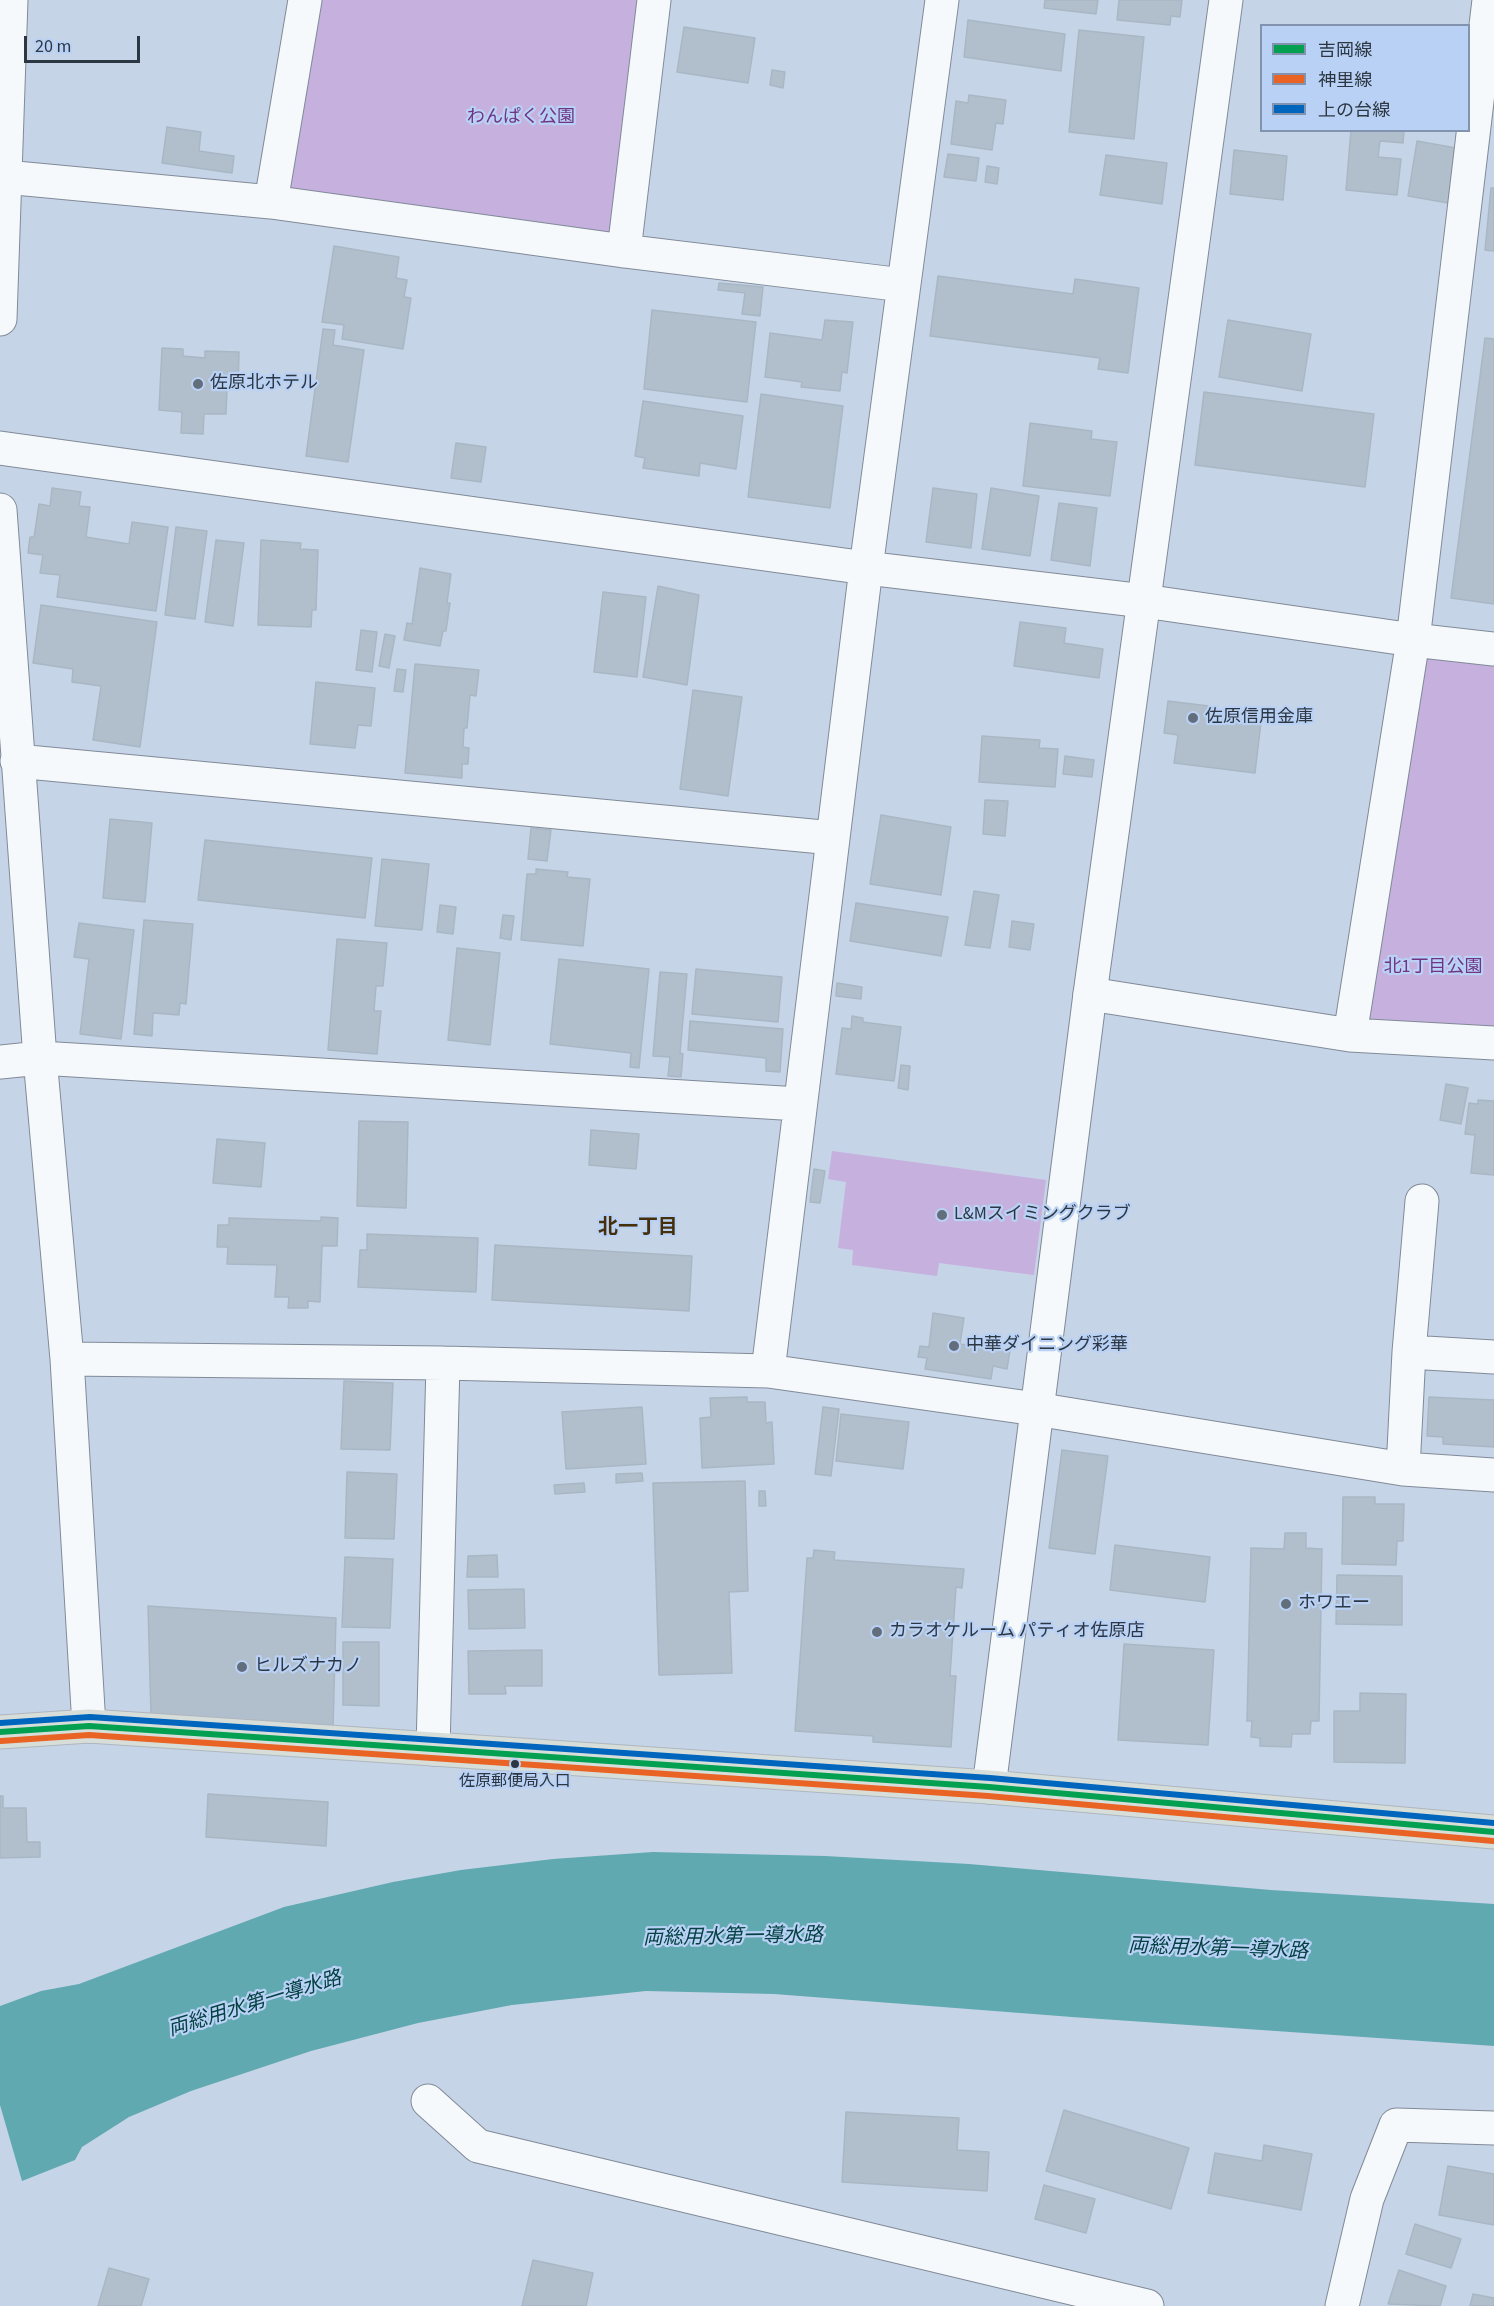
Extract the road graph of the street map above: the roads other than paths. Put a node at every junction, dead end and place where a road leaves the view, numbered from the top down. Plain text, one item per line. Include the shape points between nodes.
1 (10, 0) edge
2 (305, 0) edge
3 (654, 0) edge
4 (942, 0) edge
5 (1226, 0) edge
6 (1489, 0) edge
7 (5, 177) junction
8 (271, 202) junction
9 (624, 252) junction
10 (903, 285) junction
11 (0, 319) edge
12 (0, 448) edge
13 (0, 510) edge
14 (866, 568) junction
15 (1144, 601) junction
16 (1413, 640) junction
17 (1494, 649) edge
18 (17, 761) junction
19 (833, 838) junction
20 (1090, 994) junction
21 (1350, 1035) junction
22 (1494, 1043) edge
23 (40, 1058) junction
24 (0, 1062) edge
25 (799, 1104) junction
26 (1422, 1201) dead end
27 (1409, 1352) junction
28 (1494, 1357) edge
29 (67, 1359) junction
30 (442, 1363) junction
31 (768, 1371) junction
32 (1036, 1409) junction
33 (1403, 1469) junction
34 (1494, 1475) edge
35 (89, 1726) junction
36 (0, 1732) edge
37 (433, 1749) junction
38 (988, 1787) junction
39 (1494, 1832) edge
40 (428, 2101) dead end
41 (1494, 2128) edge
42 (1147, 2306) edge
43 (1342, 2306) edge

1 - 7 street
2 - 8 street
3 - 9 street
4 - 10 street
5 - 15 street
6 - 16 street
7 - 8 street
7 - 11 street
8 - 9 street
9 - 10 street
10 - 14 street
12 - 14 street
13 - 18 street
14 - 15 street
14 - 19 street
15 - 16 street
15 - 20 street
16 - 17 street
16 - 21 street
18 - 19 street
18 - 23 street
19 - 25 street
20 - 21 street
20 - 32 street
21 - 22 street
23 - 24 street
23 - 25 street
23 - 29 street
25 - 31 street
26 - 27 street
27 - 28 street
27 - 33 street
29 - 30 street
29 - 35 street
30 - 31 street
30 - 37 street
31 - 32 street
32 - 33 street
32 - 38 street
33 - 34 street
35 - 36 highway
35 - 37 highway
37 - 38 highway
38 - 39 highway
40 - 42 street via 478,2146
41 - 43 street via 1396,2125 1367,2199

